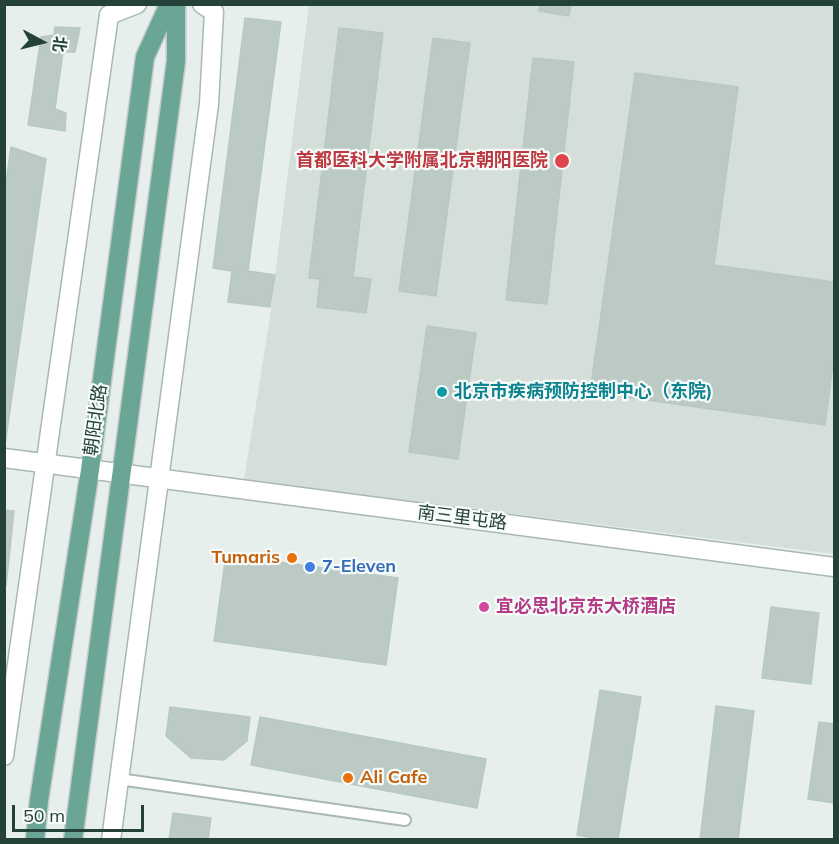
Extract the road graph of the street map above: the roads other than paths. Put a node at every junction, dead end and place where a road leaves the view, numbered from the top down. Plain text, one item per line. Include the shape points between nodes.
1 (137, 4) edge
2 (169, 4) edge
3 (176, 4) edge
4 (202, 4) edge
5 (4, 458) edge
6 (46, 464) junction
7 (90, 470) junction
8 (121, 474) junction
9 (159, 479) junction
10 (834, 567) edge
11 (4, 756) edge
12 (119, 779) junction
13 (405, 820) dead end
14 (35, 840) edge
15 (73, 840) edge
16 (111, 840) edge

1 - 6 street via 109,15
2 - 7 main road, 朝阳北路 via 145,57
3 - 8 main road, 朝阳北路 via 176,61
4 - 9 street via 214,12 209,104
5 - 6 street, 南三里屯路
6 - 7 street, 南三里屯路
6 - 11 street
7 - 8 street, 南三里屯路
7 - 14 main road, 朝阳北路
8 - 9 street, 南三里屯路
8 - 15 main road, 朝阳北路
9 - 10 street, 南三里屯路
9 - 12 street
12 - 13 lane
12 - 16 street

